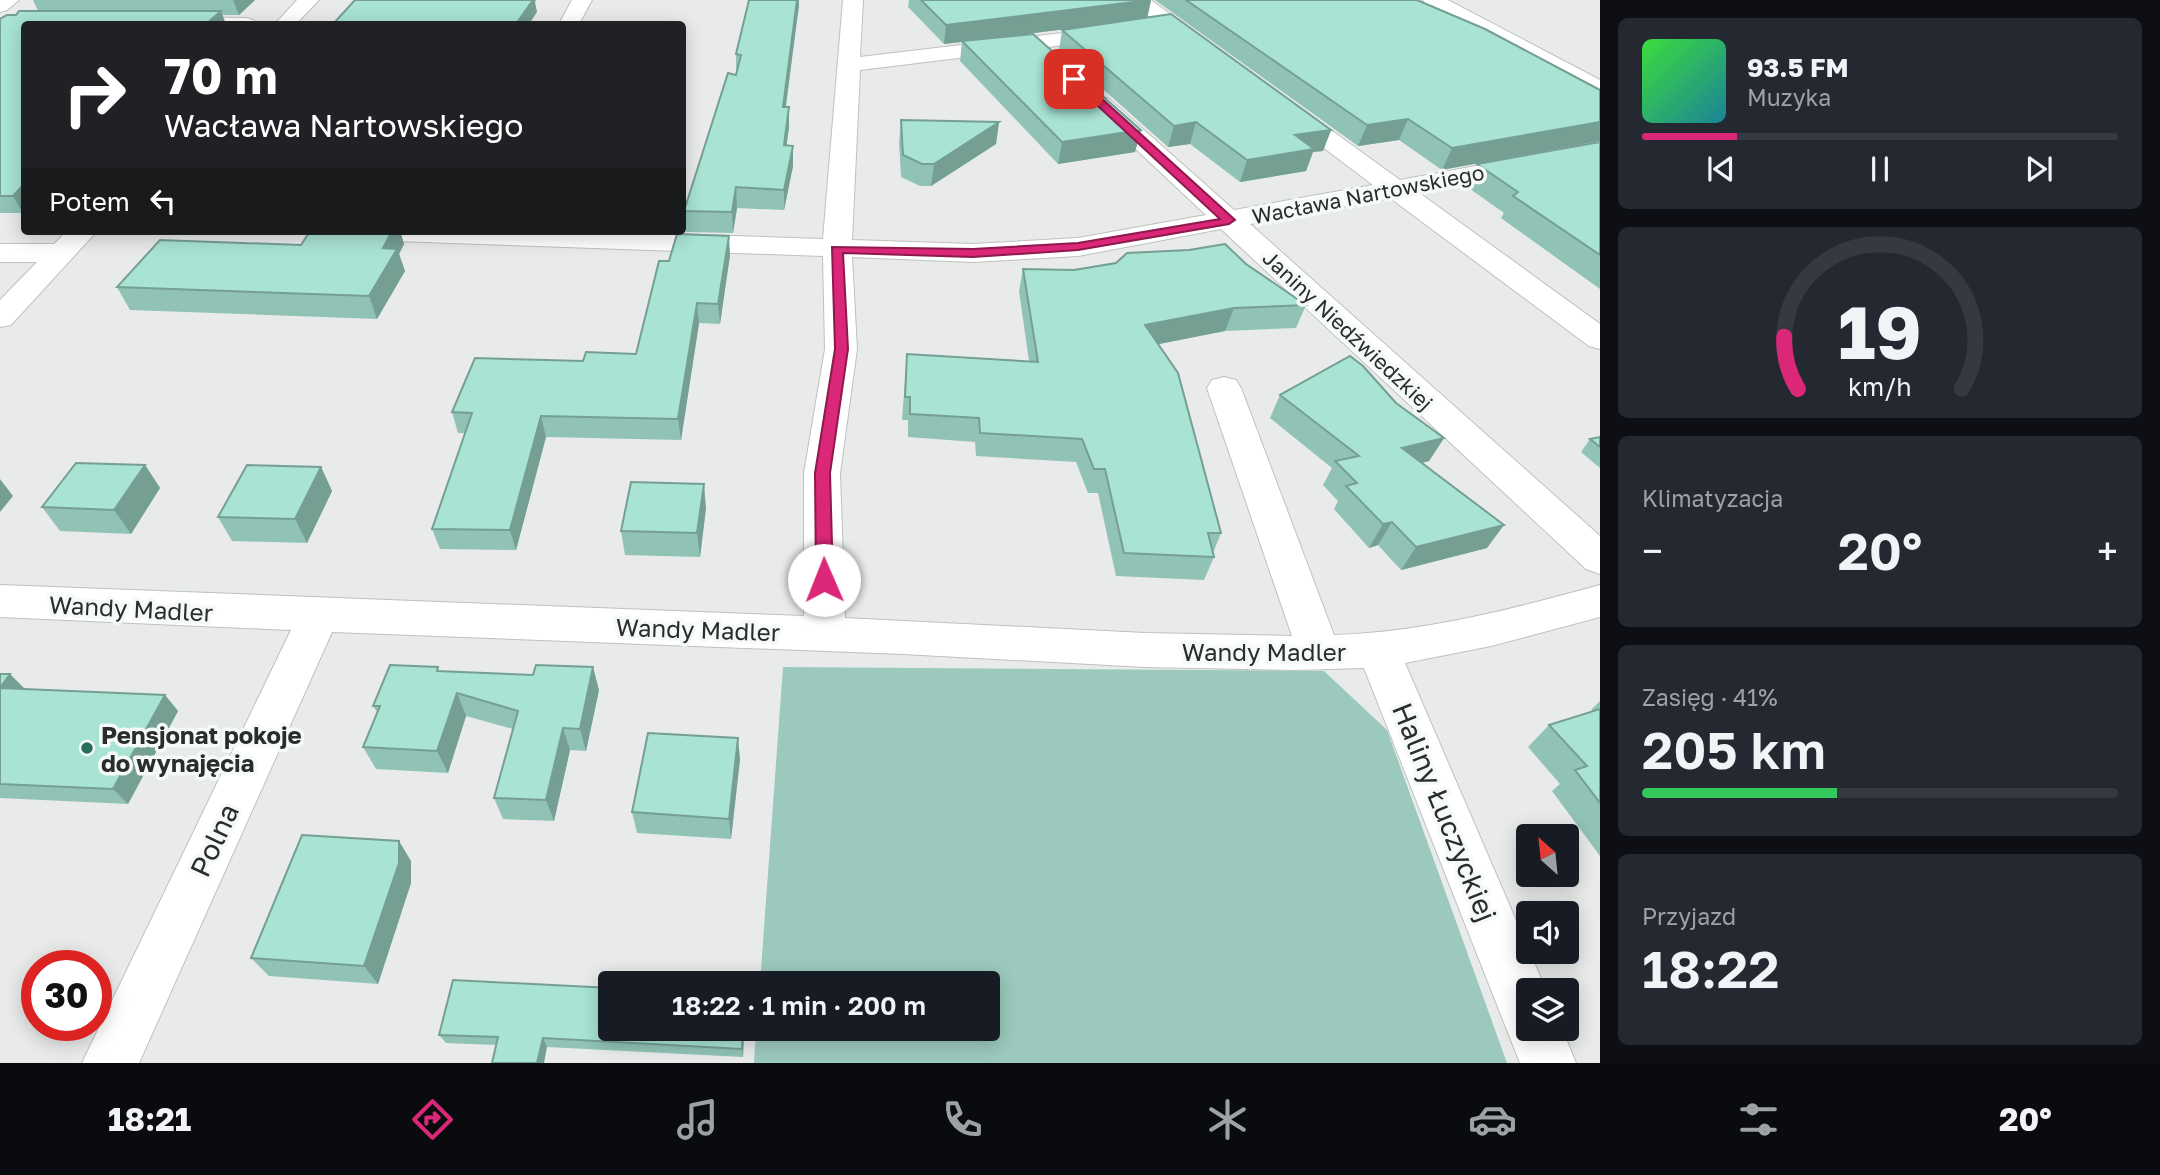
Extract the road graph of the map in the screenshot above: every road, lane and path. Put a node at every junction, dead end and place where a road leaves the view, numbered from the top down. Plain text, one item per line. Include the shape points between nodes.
1 (309, 0) edge
2 (582, 0) edge
3 (853, 0) edge
4 (1139, 0) edge
5 (1433, 0) edge
6 (288, 21) edge
7 (571, 21) edge
8 (1173, 24) junction
9 (1036, 44) junction
10 (1218, 57) edge
11 (848, 64) junction
12 (1600, 89) edge
13 (1273, 99) edge
14 (1600, 151) edge
15 (1395, 188) junction
16 (1229, 220) junction
17 (79, 235) edge
18 (508, 235) edge
19 (837, 250) junction
20 (0, 253) edge
21 (62, 253) junction
22 (0, 318) edge
23 (1600, 340) edge
24 (1224, 388) dead end
25 (1600, 559) edge
26 (0, 601) edge
27 (1600, 601) edge
28 (318, 617) junction
29 (825, 634) junction
30 (1378, 650) junction
31 (1319, 653) junction
32 (1516, 985) edge
33 (1539, 1041) edge
34 (110, 1063) edge
35 (1548, 1063) edge

1 - 6 street
2 - 7 street
3 - 11 street
4 - 8 street
5 - 12 street
8 - 9 street
8 - 10 street
9 - 11 street
9 - 16 street, Janiny Niedźwiedzkiej
11 - 19 street
13 - 15 street
14 - 15 street, Wacława Nartowskiego
15 - 16 street, Wacława Nartowskiego
15 - 23 street
16 - 19 street, Wacława Nartowskiego via 1078,247 973,253
16 - 25 street, Janiny Niedźwiedzkiej
17 - 21 street
18 - 19 street, Wacława Nartowskiego
19 - 29 street via 841,349 822,473
20 - 21 street
21 - 22 street
24 - 31 street
26 - 28 street, Wandy Madler
27 - 30 street, Wandy Madler via 1518,624
28 - 29 street, Wandy Madler
28 - 34 street, Polna
29 - 31 street, Wandy Madler via 1149,652
30 - 31 street, Wandy Madler
30 - 32 street, Haliny Łuczyckiej
33 - 35 street

